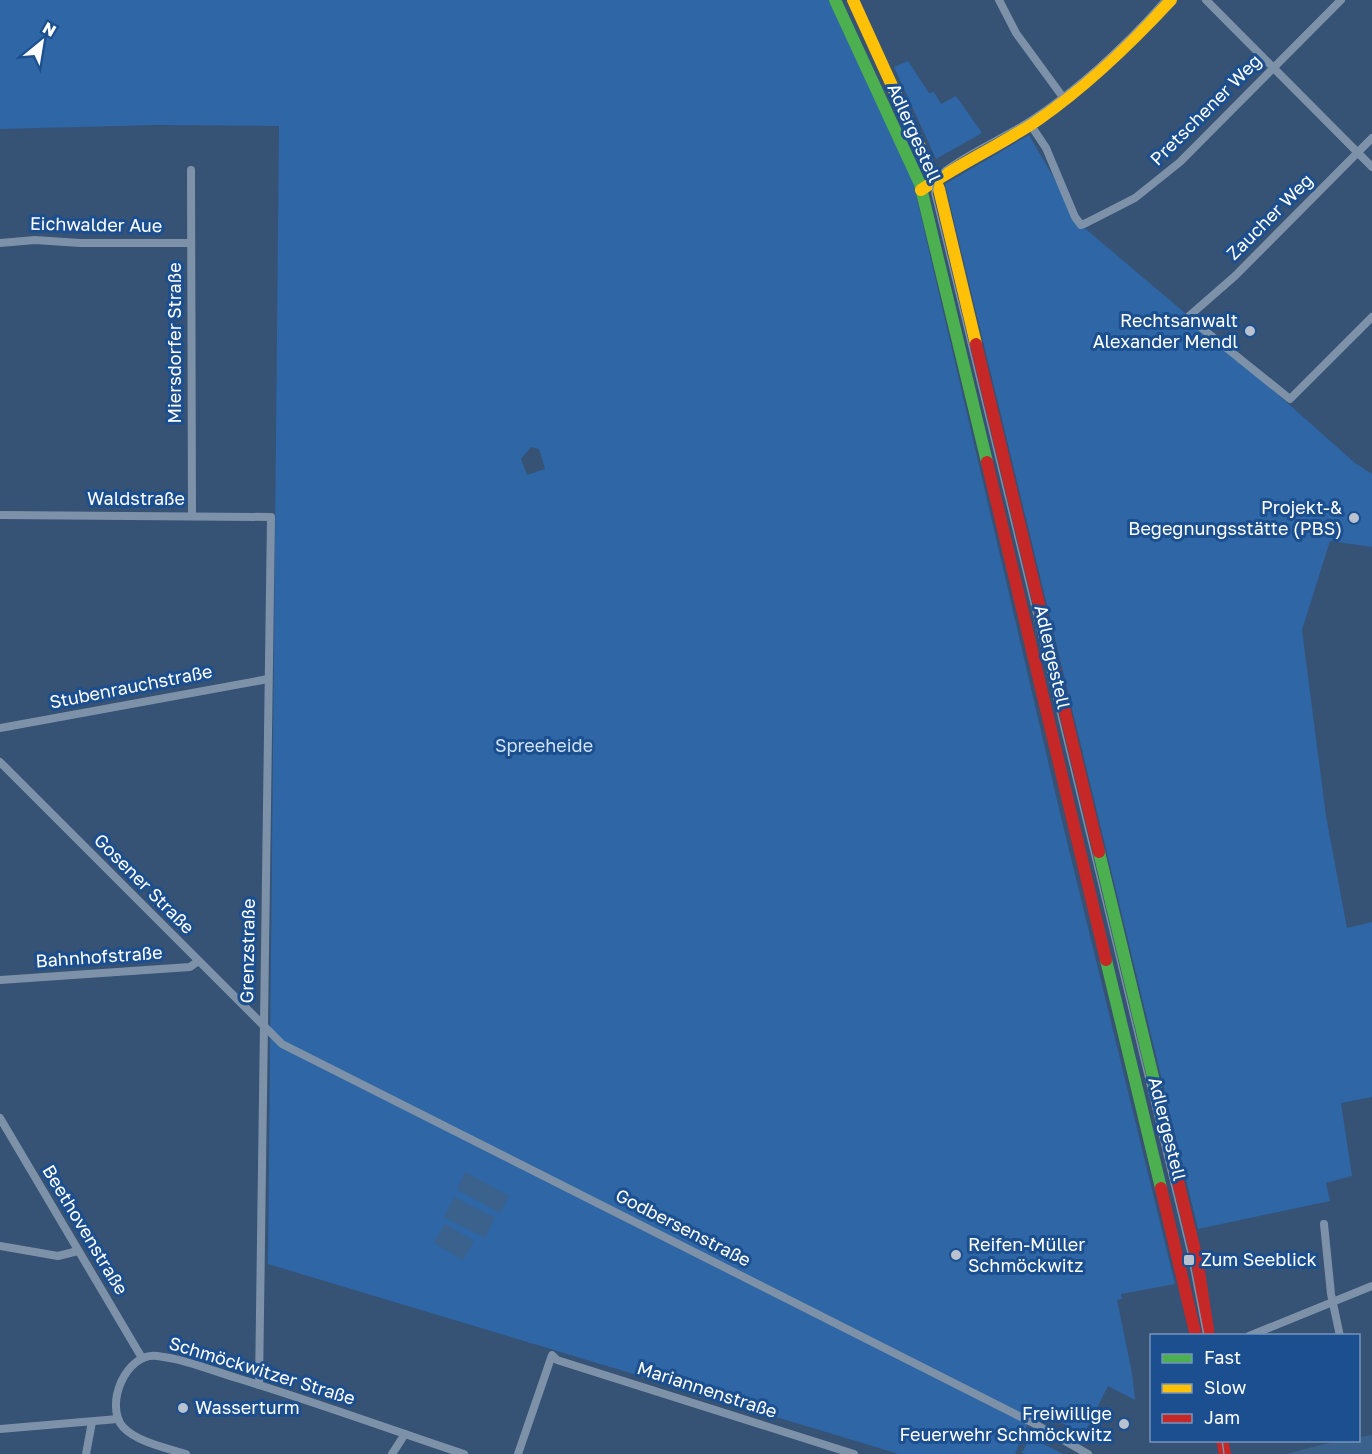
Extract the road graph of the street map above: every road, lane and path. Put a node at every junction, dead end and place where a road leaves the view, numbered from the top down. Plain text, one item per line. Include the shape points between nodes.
1 (835, 0) edge
2 (853, 0) edge
3 (999, 0) edge
4 (1171, 0) edge
5 (1206, 0) edge
6 (1341, 0) edge
7 (1273, 68) junction
8 (1065, 100) junction
9 (1030, 124) junction
10 (1372, 138) edge
11 (1358, 153) junction
12 (1372, 167) edge
13 (191, 170) dead end
14 (936, 180) junction
15 (921, 190) junction
16 (0, 243) edge
17 (191, 243) junction
18 (1372, 316) edge
19 (0, 515) edge
20 (192, 516) junction
21 (271, 517) joint
22 (268, 679) junction
23 (0, 728) edge
24 (0, 762) edge
25 (197, 962) junction
26 (0, 980) edge
27 (264, 1029) junction
28 (0, 1118) edge
29 (1324, 1224) dead end
30 (0, 1246) edge
31 (78, 1251) junction
32 (1372, 1286) edge
33 (1333, 1302) junction
34 (1196, 1334) edge
35 (1209, 1334) edge
36 (1252, 1334) edge
37 (1340, 1334) edge
38 (142, 1358) junction
39 (259, 1385) junction
40 (117, 1419) junction
41 (92, 1422) junction
42 (0, 1429) edge
43 (405, 1434) junction
44 (86, 1454) edge
45 (186, 1454) edge
46 (392, 1454) edge
47 (464, 1454) edge
48 (518, 1454) edge
49 (851, 1454) edge
50 (1088, 1454) edge

1 - 15 main road, Adlergestell
2 - 14 main road, Adlergestell
3 - 8 street via 1016,33
4 - 8 main road via 1118,56
5 - 7 street
6 - 7 street, Pretschener Weg
7 - 9 street, Pretschener Weg via 1158,181 1114,210 1081,225 1046,148
7 - 11 street
8 - 9 main road
9 - 14 main road
10 - 11 street, Zaucher Weg
11 - 12 street
11 - 18 street, Zaucher Weg via 1235,276 1188,317 1290,399
13 - 17 street, Miersdorfer Straße
14 - 15 main road
14 - 35 main road, Adlergestell via 1195,1247
15 - 34 main road, Adlergestell
16 - 17 street, Eichwalder Aue
17 - 20 street, Miersdorfer Straße
19 - 20 street, Waldstraße
20 - 21 street, Waldstraße
21 - 22 street, Grenzstraße
22 - 23 street, Stubenrauchstraße
22 - 27 street, Grenzstraße
24 - 25 street, Gosener Straße
25 - 26 street, Bahnhofstraße via 190,968
25 - 27 street, Gosener Straße
27 - 39 street, Grenzstraße
27 - 50 street, Godbersenstraße via 290,1049
28 - 31 street, Beethovenstraße
29 - 33 street
30 - 31 street via 58,1256
31 - 38 street, Beethovenstraße
32 - 33 street
33 - 36 street
33 - 37 street
38 - 39 street, Schmöckwitzer Straße via 165,1357
38 - 40 street, Schmöckwitzer Straße via 127,1372 118,1390
39 - 43 street, Schmöckwitzer Straße
40 - 41 street
40 - 45 street via 130,1433
41 - 42 street
41 - 44 street
43 - 46 street
43 - 47 street, Schmöckwitzer Straße
48 - 49 street, Mariannenstraße via 552,1355 557,1360

